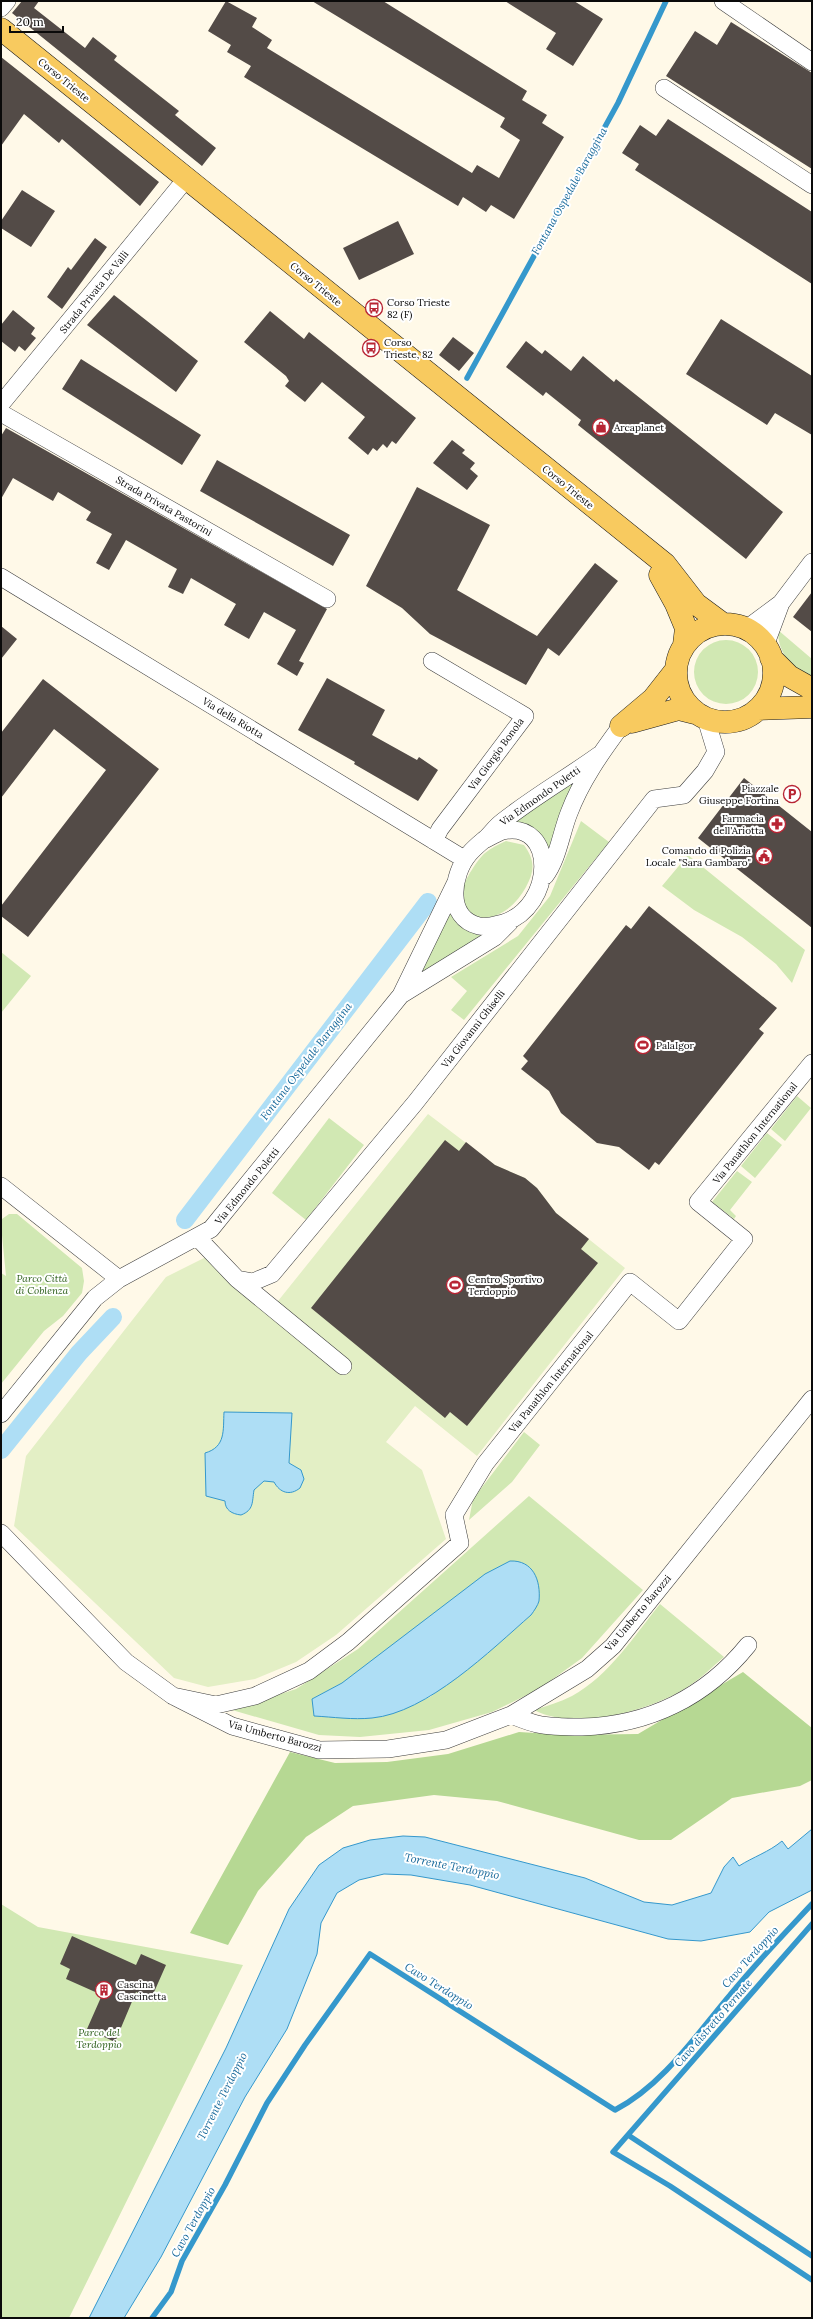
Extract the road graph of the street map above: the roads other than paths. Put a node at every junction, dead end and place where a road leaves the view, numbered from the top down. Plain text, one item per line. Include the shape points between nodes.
1 (7, 1) edge
2 (723, 1) edge
3 (1, 8) edge
4 (1, 29) edge
5 (812, 62) edge
6 (664, 88) dead end
7 (186, 179) junction
8 (812, 185) edge
9 (1, 404) edge
10 (1, 413) edge
11 (631, 538) junction
12 (812, 562) edge
13 (1, 577) edge
14 (326, 599) dead end
15 (781, 602) junction
16 (723, 624) junction
17 (746, 629) junction
18 (684, 645) junction
19 (768, 652) junction
20 (432, 661) dead end
21 (675, 671) junction
22 (812, 689) edge
23 (812, 707) edge
24 (758, 709) junction
25 (700, 716) junction
26 (621, 726) junction
27 (599, 755) junction
28 (484, 840) junction
29 (434, 841) junction
30 (464, 859) junction
31 (543, 879) junction
32 (456, 882) junction
33 (511, 920) junction
34 (401, 996) junction
35 (812, 1063) edge
36 (1, 1186) edge
37 (197, 1237) junction
38 (119, 1279) junction
39 (237, 1279) junction
40 (343, 1366) dead end
41 (812, 1399) edge
42 (1, 1414) edge
43 (1, 1533) edge
44 (748, 1645) dead end
45 (173, 1696) junction
46 (511, 1715) junction

1 - 3 street
2 - 5 street
4 - 7 main road, Corso Trieste
6 - 8 street
7 - 9 street, Strada Privata De Valli
7 - 11 main road, Corso Trieste
10 - 14 street, Strada Privata Pastorini
11 - 16 main road, Corso Trieste via 665,564 696,604
11 - 18 main road, Corso Trieste via 666,583 686,628
12 - 15 street
13 - 29 street, Via della Riotta
15 - 17 street
15 - 19 street
16 - 17 main road
16 - 18 main road via 708,627 695,634
17 - 19 main road
18 - 21 main road
19 - 22 main road via 788,676
19 - 24 main road via 774,672 772,686 767,699
20 - 29 street, Via Giorgio Bonola via 525,716 440,829
21 - 25 main road via 677,687 684,702
21 - 26 main road via 654,699
23 - 24 main road
24 - 25 main road via 746,718 732,722 718,722
25 - 26 main road via 679,709
25 - 39 street, Via Giovanni Ghiselli via 716,752 705,771 684,795 654,799 415,1103 272,1274 253,1282
26 - 27 street, Via Edmondo Poletti
27 - 28 street, Via Edmondo Poletti via 501,823
27 - 31 street, Via Edmondo Poletti via 569,812 551,865
28 - 30 street
28 - 31 street via 503,831 513,830 532,838 543,856
29 - 30 street, Via della Riotta
30 - 32 street
31 - 33 street via 532,901
32 - 33 street via 455,904 460,914 469,922 490,927
32 - 34 street, Via Edmondo Poletti
33 - 34 street, Via Edmondo Poletti via 495,937
34 - 37 street, Via Edmondo Poletti via 211,1229
35 - 45 street, Via Panathlon International via 698,1202 744,1239 679,1321 630,1282 485,1464 454,1515 460,1543 348,1642 309,1671 255,1696 216,1705
36 - 38 street
37 - 38 street, Via Edmondo Poletti
37 - 39 street
38 - 42 street, Via Edmondo Poletti via 96,1298
39 - 40 street
41 - 46 street, Via Umberto Barozzi via 613,1646 587,1669
43 - 45 street, Via Umberto Barozzi via 126,1662
44 - 46 street via 733,1664 710,1683 672,1707 632,1722 571,1727 537,1724
45 - 46 street, Via Umberto Barozzi via 232,1726 319,1750 388,1749 446,1740

